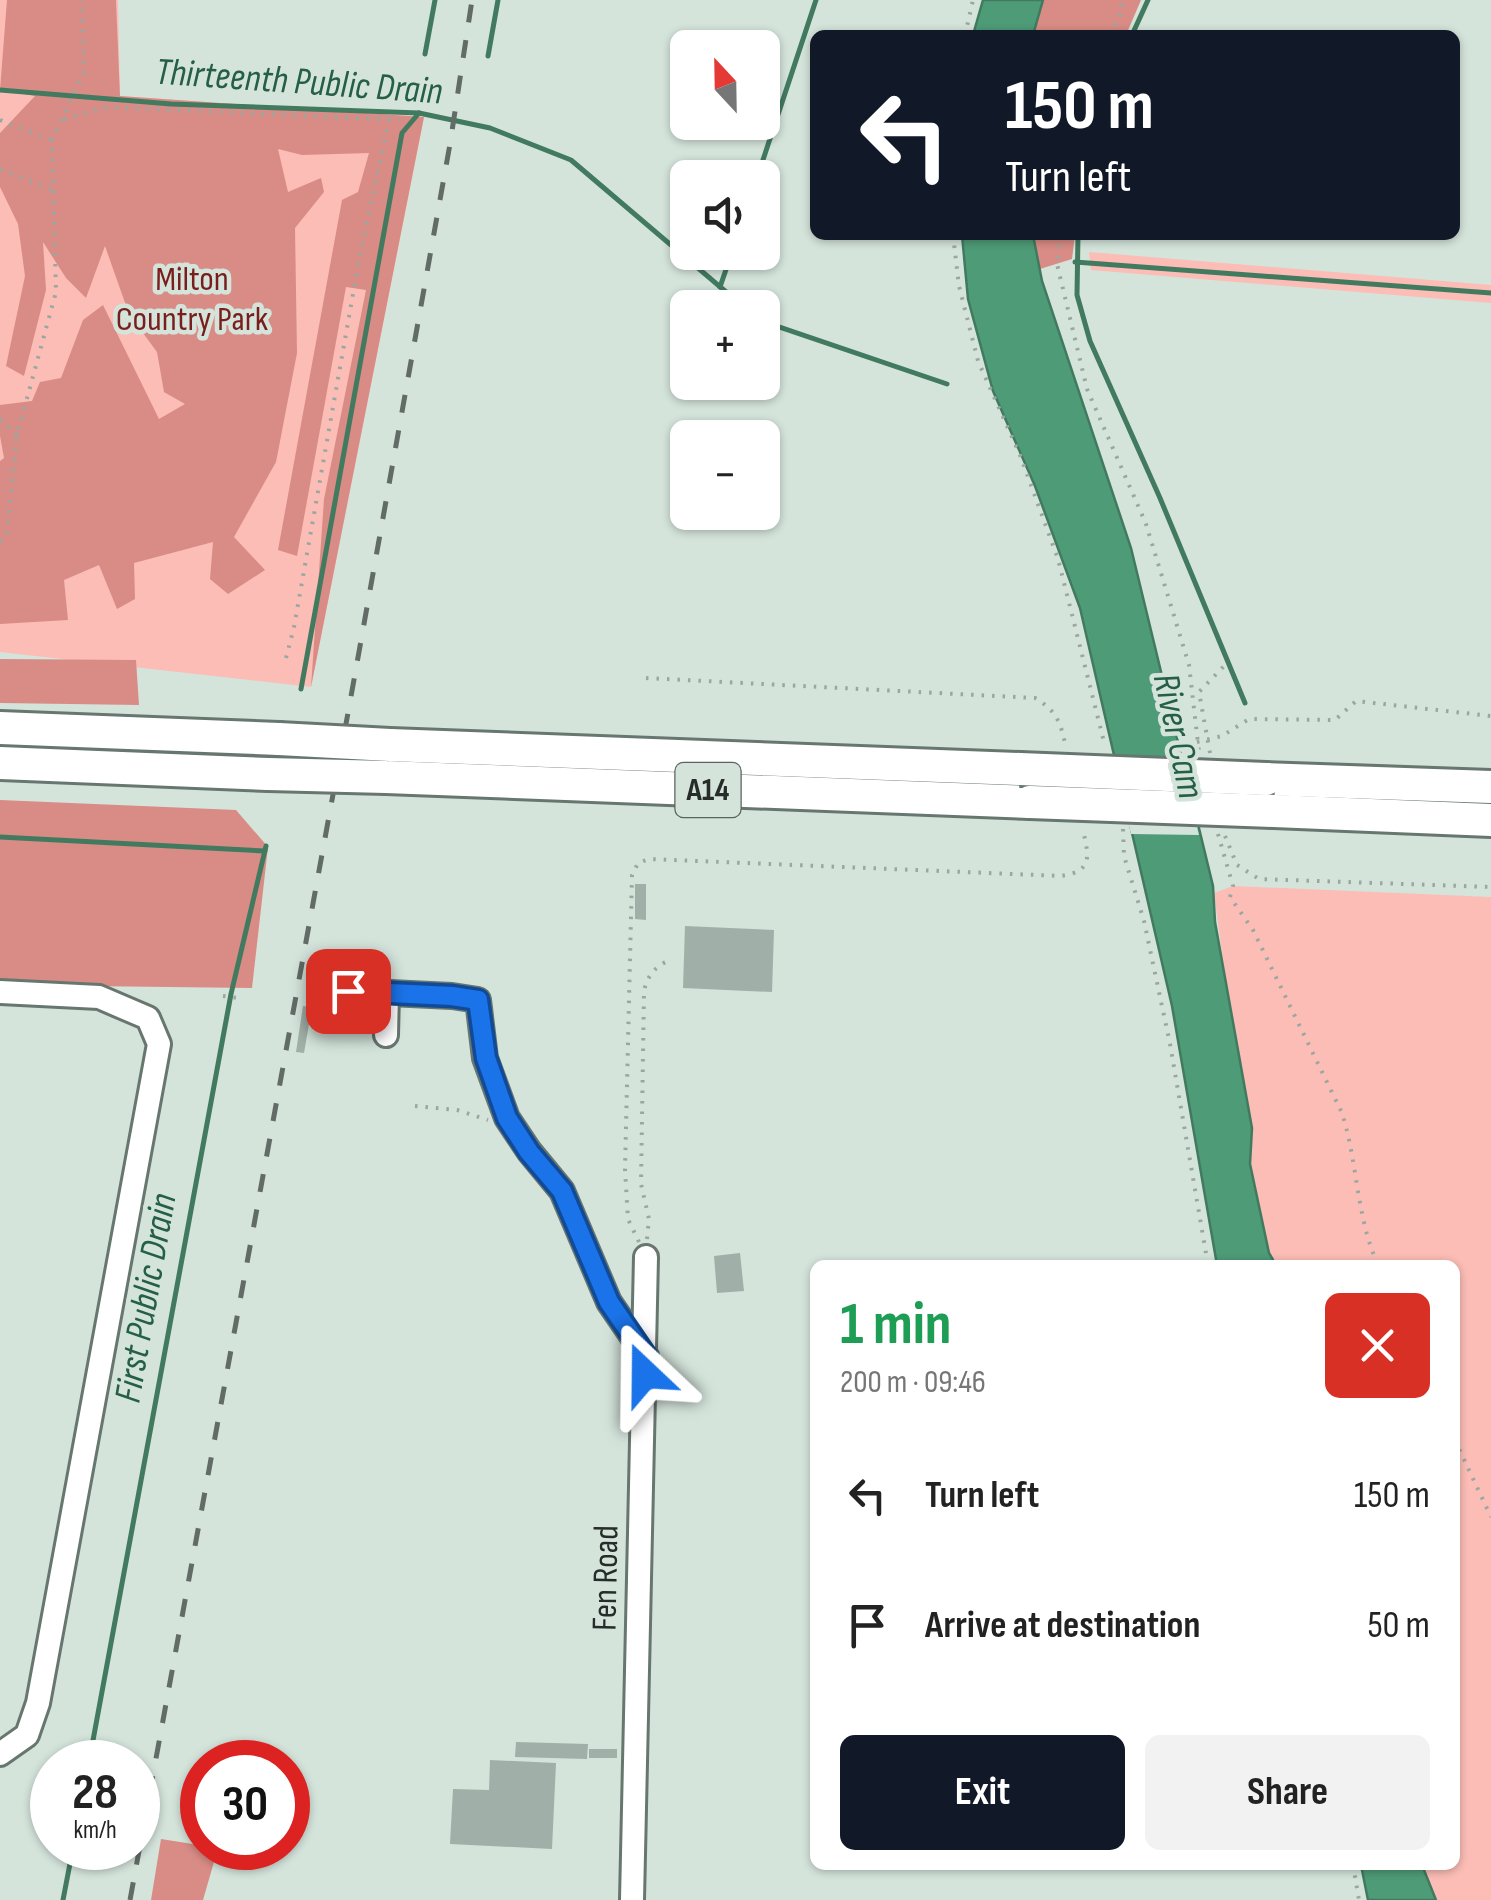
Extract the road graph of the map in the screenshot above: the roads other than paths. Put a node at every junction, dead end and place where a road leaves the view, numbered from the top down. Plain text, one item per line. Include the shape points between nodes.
1 (0, 728) edge
2 (388, 761) junction
3 (0, 763) edge
4 (1491, 787) edge
5 (1270, 795) junction
6 (1491, 820) edge
7 (348, 991) dead end
8 (0, 992) edge
9 (386, 993) junction
10 (386, 1036) dead end
11 (646, 1257) road end
12 (646, 1356) junction
13 (0, 1754) edge
14 (632, 1900) edge

1 - 2 highway, A14, bridge via 279,739
2 - 3 highway, A14, bridge via 268,774
2 - 5 highway, A14, bridge via 1020,769
2 - 5 highway, A14, bridge via 1030,802
4 - 5 highway, A14
5 - 6 highway, A14
7 - 9 street
8 - 13 street via 100,997 148,1018 159,1044 38,1703 27,1736
9 - 10 street
9 - 12 street via 478,1000 486,1058 507,1118 562,1191 609,1302
11 - 12 street, Fen Road
12 - 14 street, Fen Road

